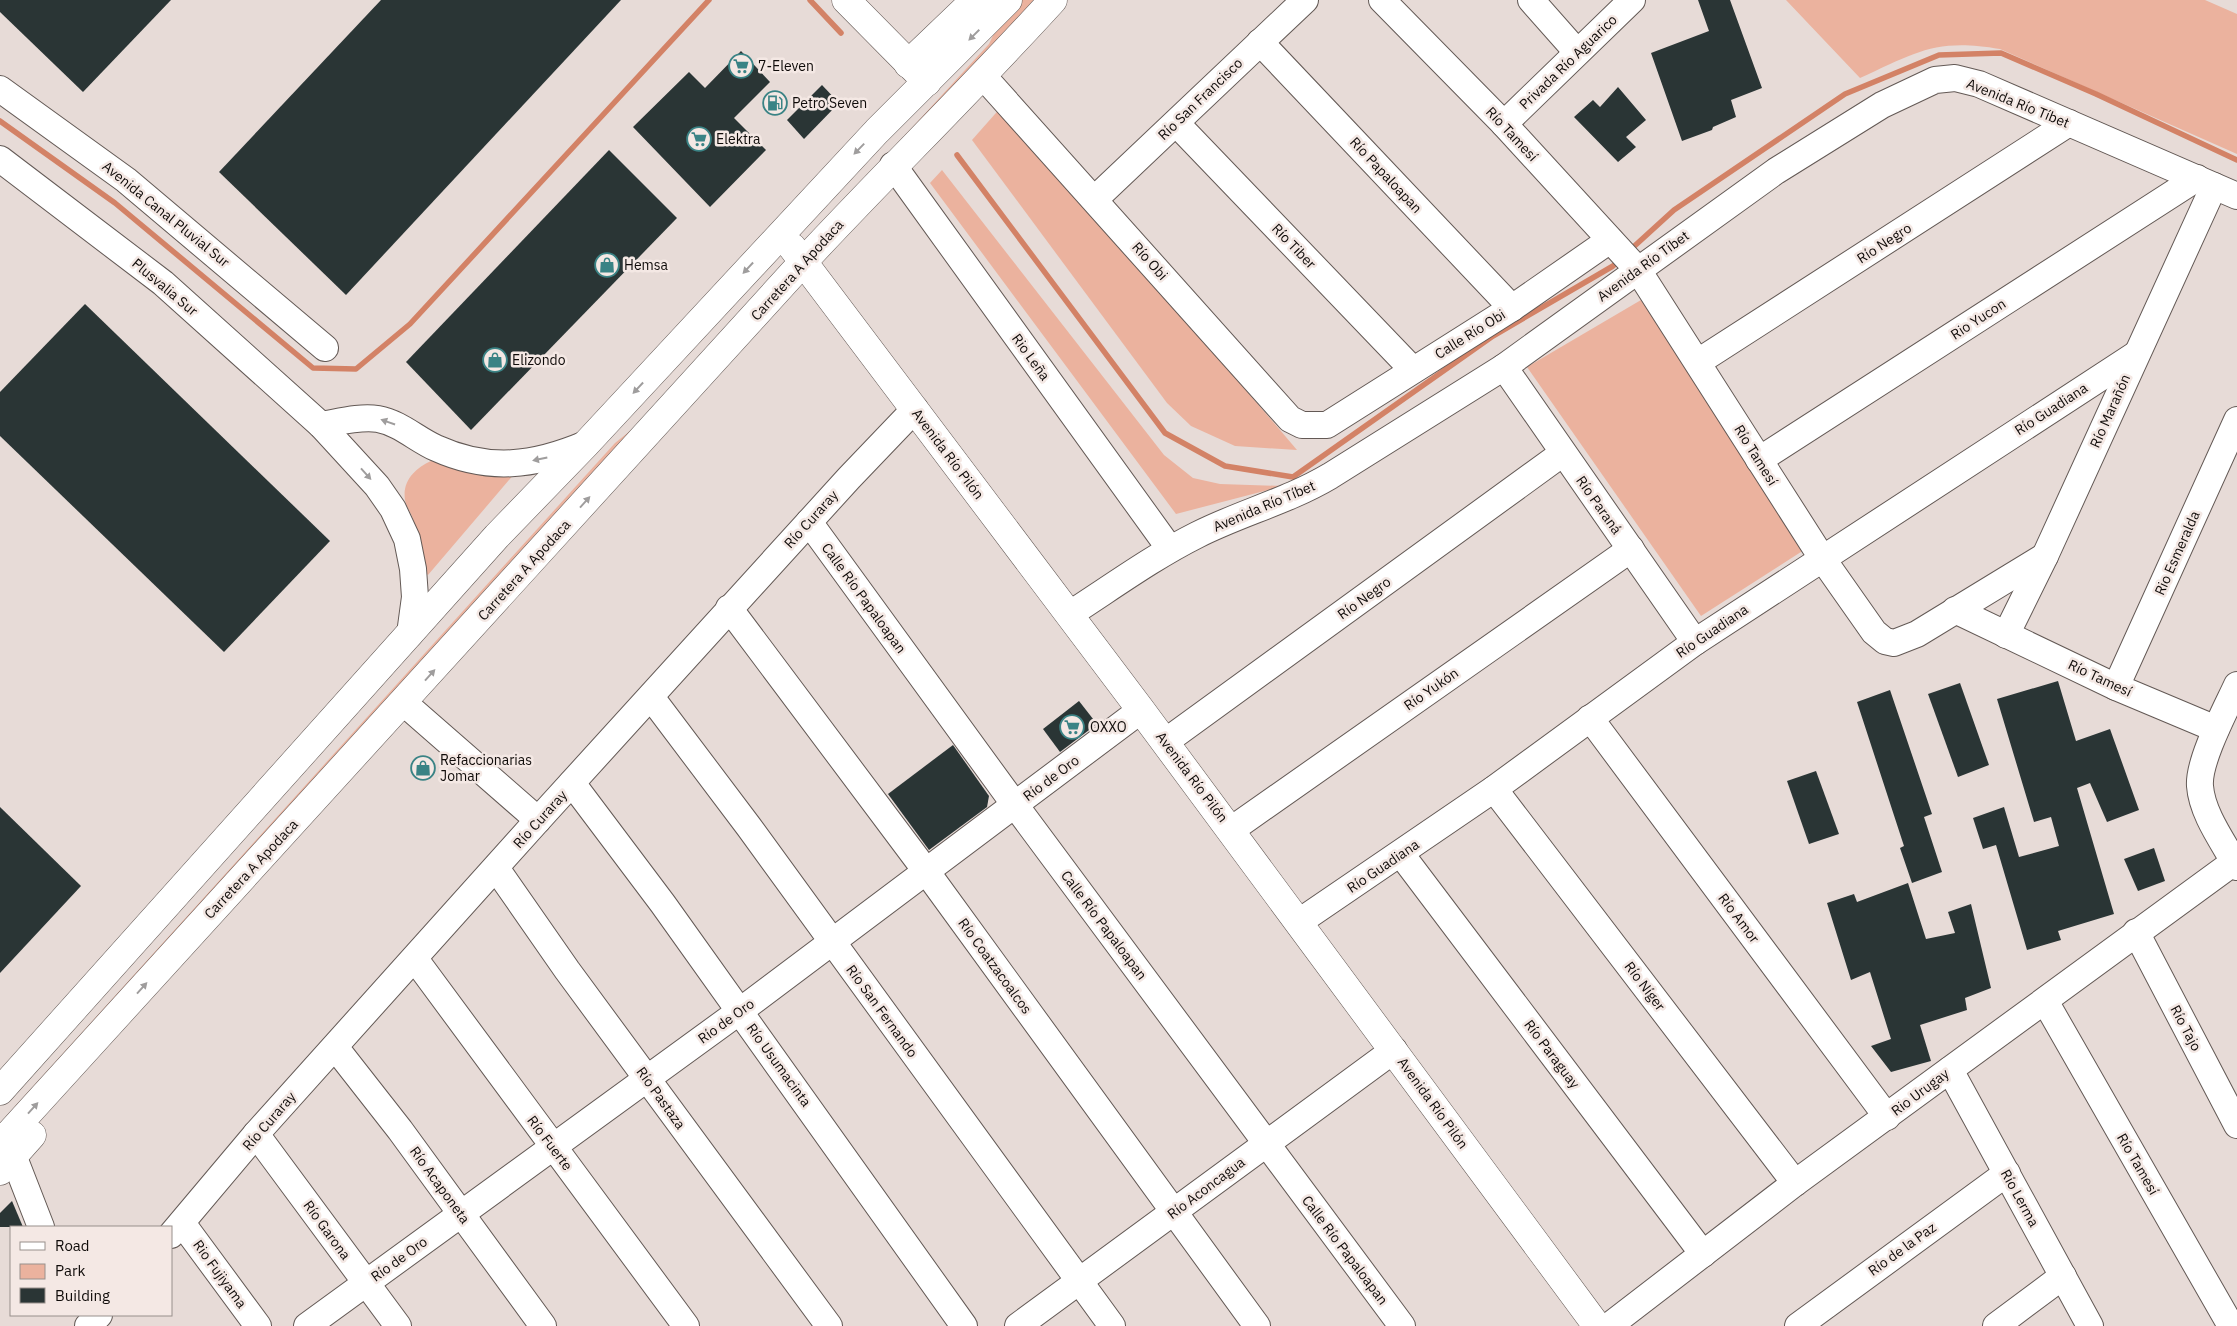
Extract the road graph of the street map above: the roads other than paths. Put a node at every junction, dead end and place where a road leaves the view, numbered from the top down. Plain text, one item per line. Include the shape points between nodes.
1 (846, 0) edge
2 (975, 0) edge
3 (1008, 0) edge
4 (1305, 0) edge
5 (1382, 0) edge
6 (1531, 0) edge
7 (1632, 0) edge
8 (1053, 1) edge
9 (1260, 42) junction
10 (1577, 52) junction
11 (918, 73) junction
12 (983, 76) junction
13 (0, 89) edge
14 (1176, 123) junction
15 (2069, 123) junction
16 (1504, 124) junction
17 (0, 160) edge
18 (893, 166) junction
19 (2205, 182) junction
20 (2237, 196) edge
21 (1095, 199) junction
22 (780, 233) junction
23 (1624, 255) junction
24 (804, 261) junction
25 (1512, 308) junction
26 (325, 348) dead end
27 (2135, 355) junction
28 (1698, 362) junction
29 (1504, 367) junction
30 (1412, 370) junction
31 (915, 409) junction
32 (2237, 420) edge
33 (321, 425) junction
34 (1327, 425) joint
35 (586, 444) junction
36 (1563, 454) junction
37 (1759, 460) junction
38 (809, 522) junction
39 (1170, 549) junction
40 (1631, 549) junction
41 (2045, 556) junction
42 (1822, 558) junction
43 (729, 608) junction
44 (1955, 610) junction
45 (1070, 614) junction
46 (410, 634) junction
47 (2006, 635) junction
48 (1695, 642) junction
49 (2237, 685) edge
50 (2116, 687) junction
51 (651, 697) junction
52 (410, 709) junction
53 (1141, 710) junction
54 (1590, 718) junction
55 (2216, 729) junction
56 (1165, 742) junction
57 (572, 783) junction
58 (1494, 789) junction
59 (1014, 805) junction
60 (538, 820) junction
61 (1231, 830) junction
62 (1401, 854) junction
63 (2236, 865) edge
64 (496, 868) junction
65 (926, 871) junction
66 (1300, 922) junction
67 (2136, 932) junction
68 (833, 942) junction
69 (415, 959) junction
70 (2045, 1001) junction
71 (740, 1011) junction
72 (335, 1047) junction
73 (1394, 1050) junction
74 (1950, 1070) junction
75 (646, 1078) junction
76 (0, 1091) edge
77 (1887, 1117) junction
78 (2237, 1125) edge
79 (256, 1134) junction
80 (1266, 1144) junction
81 (553, 1148) junction
82 (4, 1157) edge
83 (2007, 1173) junction
84 (1795, 1183) junction
85 (1174, 1212) junction
86 (461, 1214) junction
87 (40, 1226) edge
88 (177, 1229) edge
89 (1703, 1254) junction
90 (2063, 1276) junction
91 (366, 1282) junction
92 (1079, 1282) junction
93 (99, 1316) edge
94 (101, 1316) edge
95 (88, 1326) edge
96 (109, 1326) edge
97 (258, 1326) edge
98 (307, 1326) edge
99 (398, 1326) edge
100 (543, 1326) edge
101 (686, 1326) edge
102 (829, 1326) edge
103 (964, 1326) edge
104 (1018, 1326) edge
105 (1112, 1326) edge
106 (1257, 1326) edge
107 (1402, 1326) edge
108 (1597, 1326) edge
109 (1609, 1326) edge
110 (1798, 1326) edge
111 (1996, 1326) edge
112 (2090, 1326) edge
113 (2231, 1326) edge

1 - 11 main road
2 - 11 main road
3 -> 11 main road
4 - 9 street, Río San Francisco
5 - 16 street, Río Tamesí
6 - 10 street
7 - 10 street, Privada Río Aguarico
8 - 12 main road, Carretera A Apodaca
9 - 14 street, Río San Francisco
9 - 25 street, Río Papaloapan
10 - 16 street, Privada Río Aguarico
11 -> 22 main road via 877,131
12 - 18 main road, Carretera A Apodaca
12 - 21 street, Río Obi
13 - 26 street, Avenida Canal Pluvial Sur via 126,180
14 - 21 street, Río San Francisco
14 - 30 street, Río Tiber
15 - 19 street, Avenida Río Tíbet
15 - 23 street, Avenida Río Tíbet via 1979,84 1955,78 1935,80 1882,105 1776,171
15 - 28 street, Río Negro
16 - 23 street, Río Tamesí
17 - 33 street, Plusvalia Sur via 163,283
18 - 24 main road, Carretera A Apodaca
18 - 39 street, Rio Leña
19 - 20 street, Avenida Río Tíbet
19 - 27 street, Río Marañón
19 - 37 street, Rio Yucon
21 - 34 street, Río Obi via 1290,418 1302,425
22 - 24 main road, Avenida Río Pilón
22 -> 35 main road
23 - 25 street, Calle Río Obi
23 - 28 street, Río Tamesí
23 - 29 street, Avenida Río Tíbet
24 - 31 main road, Avenida Río Pilón
52 -> 24 main road, Carretera A Apodaca
25 - 30 street, Calle Río Obi
27 - 41 street, Río Marañón
27 - 42 street, Río Guadiana
28 - 37 street, Río Tamesí
29 - 36 street, Río Paraná
29 - 39 street, Avenida Río Tíbet via 1305,490
30 - 34 street, Calle Río Obi
31 - 38 street, Río Curaray
31 - 45 main road, Avenida Río Pilón
32 - 50 street, Rio Esmeralda
35 -> 33 street via 559,456 496,465 475,462 435,448 390,422 376,418
33 -> 46 street, Plusvalia Sur via 377,486 393,509 407,539 416,597
35 - 46 main road
36 - 40 street, Río Paraná
36 - 56 street, Río Negro
37 - 42 street, Río Tamesí
38 - 43 street, Río Curaray
38 - 59 street, Calle Río Papaloapan
39 - 45 street, Avenida Río Tíbet
40 - 48 street, Río Paraná
40 - 61 street, Río Yukón
41 - 44 street
41 - 47 street, Río Marañón
42 - 44 street, Río Tamesí via 1874,632 1885,641 1894,643 1911,637
42 - 48 street, Río Guadiana
43 - 51 street, Río Curaray
43 - 65 street, Río Coatzacoalcos
44 - 47 street, Río Tamesí
45 - 53 main road, Avenida Río Pilón
46 - 76 main road
47 - 50 street, Río Tamesí
48 - 54 street, Río Guadiana
49 - 55 street
50 - 55 street, Río Tamesí
51 - 57 street, Río Curaray
51 - 68 street, Río San Fernando
52 - 60 street
82 -> 52 main road, Carretera A Apodaca via 286,855
53 - 56 main road, Avenida Río Pilón
53 - 59 street, Río de Oro
54 - 58 street, Río Guadiana
54 - 77 street, Río Amor
55 - 63 street via 2200,775 2200,786 2206,809
56 - 61 main road, Avenida Río Pilón
57 - 60 street, Río Curaray
57 - 71 street, Río Usumacinta
58 - 62 street, Río Guadiana
58 - 84 street, Río Níger
59 - 65 street, Río de Oro
59 - 80 street, Calle Río Papaloapan
60 - 64 street, Río Curaray
61 - 66 main road, Avenida Río Pilón
62 - 66 street, Río Guadiana
62 - 89 street, Río Paraguay
63 - 67 street, Rio Urugay
64 - 69 street, Río Curaray
64 - 75 street, Río Pastaza
65 - 68 street, Río de Oro
65 - 85 street, Río Coatzacoalcos
66 - 73 main road, Avenida Río Pilón
67 - 70 street, Rio Urugay
67 - 78 street, Río Tajo
68 - 71 street, Río de Oro
68 - 92 street, Río San Fernando
69 - 72 street, Río Curaray
69 - 81 street, Río Fuerte
70 - 74 street, Rio Urugay
70 - 113 street, Río Tamesí
71 - 75 street, Río de Oro
71 - 103 street, Río Usumacinta
72 - 79 street, Río Curaray
72 - 86 street, Río Acaponeta
73 - 80 street, Río Aconcagua
73 - 108 main road, Avenida Río Pilón
74 - 77 street, Rio Urugay
74 - 83 street, Río Lerma
75 - 81 street, Río de Oro
75 - 102 street, Río Pastaza
77 - 84 street, Rio Urugay
79 - 88 street, Río Curaray
79 - 91 street, Río Garona
80 - 85 street, Río Aconcagua
80 - 107 street, Calle Río Papaloapan
81 - 86 street, Río de Oro
81 - 101 street, Río Fuerte
82 - 87 street
83 - 90 street, Río Lerma
83 - 110 street, Río de la Paz
84 - 89 street, Rio Urugay
85 - 92 street, Río Aconcagua
85 - 106 street, Río Coatzacoalcos
86 - 91 street, Río de Oro
86 - 100 street, Río Acaponeta
88 - 97 street, Rio Fujiyama
89 - 109 street, Rio Urugay
90 - 111 street
90 - 112 street, Río Lerma
91 - 98 street, Río de Oro
91 - 99 street, Río Garona
92 - 104 street, Río Aconcagua
92 - 105 street, Río San Fernando
93 - 95 street
94 - 96 street

